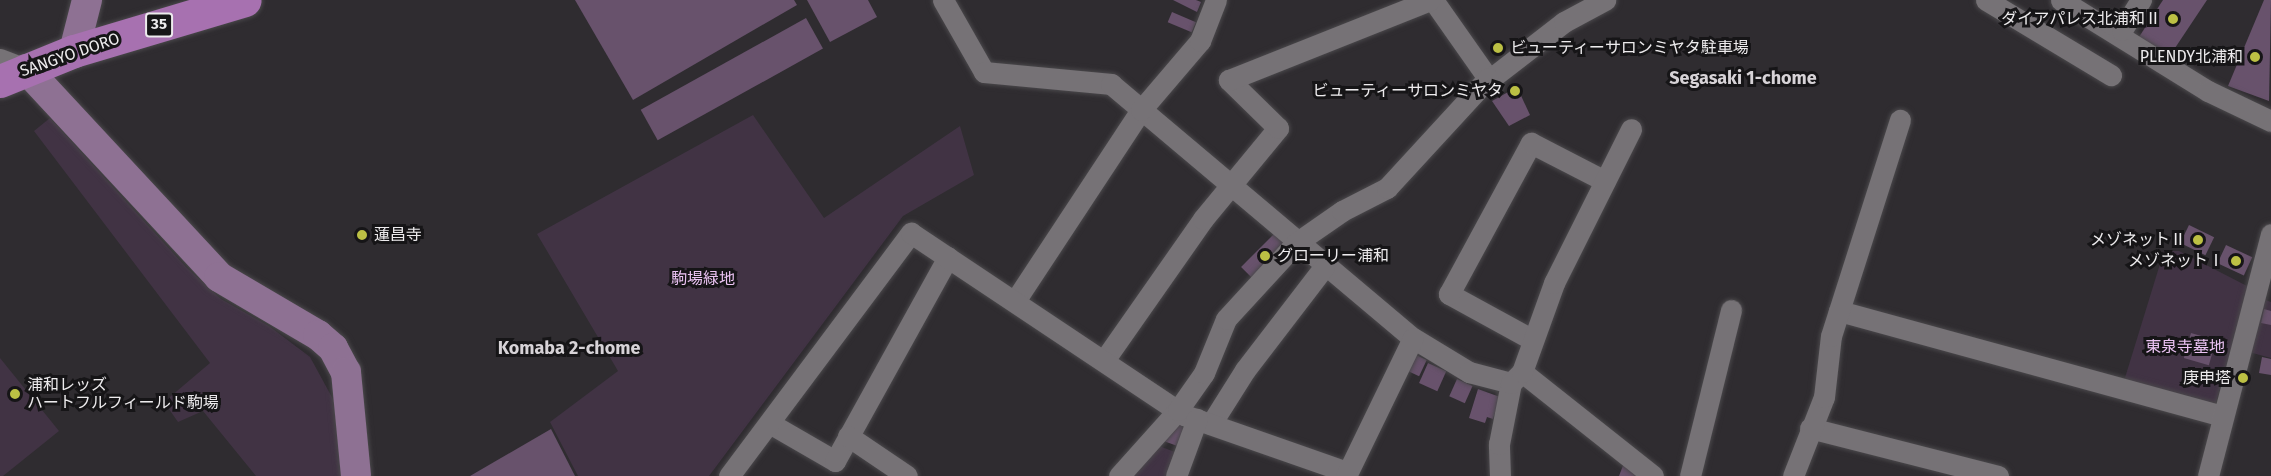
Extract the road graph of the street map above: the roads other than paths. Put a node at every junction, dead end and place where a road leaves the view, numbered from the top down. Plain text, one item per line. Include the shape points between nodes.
1 (87, 0) edge
2 (245, 0) edge
3 (943, 0) edge
4 (1216, 0) edge
5 (1432, 0) edge
6 (2061, 0) edge
7 (2072, 0) edge
8 (2141, 0) edge
9 (1992, 1) edge
10 (1595, 3) edge
11 (74, 51) junction
12 (9, 70) edge
13 (2111, 75) dead end
14 (1490, 80) junction
15 (1141, 110) junction
16 (1900, 120) dead end
17 (2271, 121) edge
18 (1631, 129) dead end
19 (1605, 181) junction
20 (1228, 186) junction
21 (2271, 234) edge
22 (1296, 243) junction
23 (948, 257) junction
24 (1324, 267) junction
25 (2263, 293) edge
26 (1015, 301) junction
27 (1731, 310) dead end
28 (1839, 312) junction
29 (1413, 338) junction
30 (1533, 340) junction
31 (1105, 359) junction
32 (1516, 378) junction
33 (1178, 410) junction
34 (2223, 416) junction
35 (1204, 422) junction
36 (771, 424) junction
37 (1810, 428) junction
38 (848, 436) junction
39 (1346, 474) edge
40 (904, 475) edge
41 (356, 476) edge
42 (729, 476) edge
43 (1119, 476) edge
44 (1176, 476) edge
45 (1500, 476) edge
46 (1653, 476) edge
47 (1689, 476) edge
48 (1792, 476) edge
49 (1998, 476) edge
50 (2208, 476) edge

1 - 11 street
2 - 11 main road, SANGYO DORO / 35
3 - 15 street via 984,72 1111,84
4 - 15 street via 1200,41
5 - 14 street
5 - 20 street via 1229,80 1278,128
6 - 17 street via 2208,91
7 - 8 street via 2122,30
9 - 13 street
10 - 14 street via 1564,22
11 - 12 main road, SANGYO DORO / 35
12 - 41 street via 219,277 318,335 333,348 346,372
14 - 22 street via 1387,188 1342,211
15 - 20 street
15 - 26 street
16 - 28 street
18 - 19 street
19 - 30 street via 1554,283
19 - 30 street via 1531,142 1449,294
20 - 22 street
20 - 31 street
21 - 25 street
22 - 24 street
22 - 33 street via 1226,319 1204,373
23 - 26 street
23 - 36 street via 911,233
23 - 38 street
24 - 29 street
24 - 35 street
25 - 34 street
26 - 31 street
27 - 47 street
28 - 34 street
28 - 37 street via 1831,336 1824,397
29 - 32 street via 1469,372
29 - 39 street
30 - 32 street
31 - 33 street
32 - 45 street via 1499,444
32 - 46 street
33 - 35 street
33 - 43 street
34 - 50 street
35 - 39 street
35 - 44 street
36 - 38 street via 835,460
36 - 42 street
37 - 48 street
37 - 49 street
38 - 40 street

